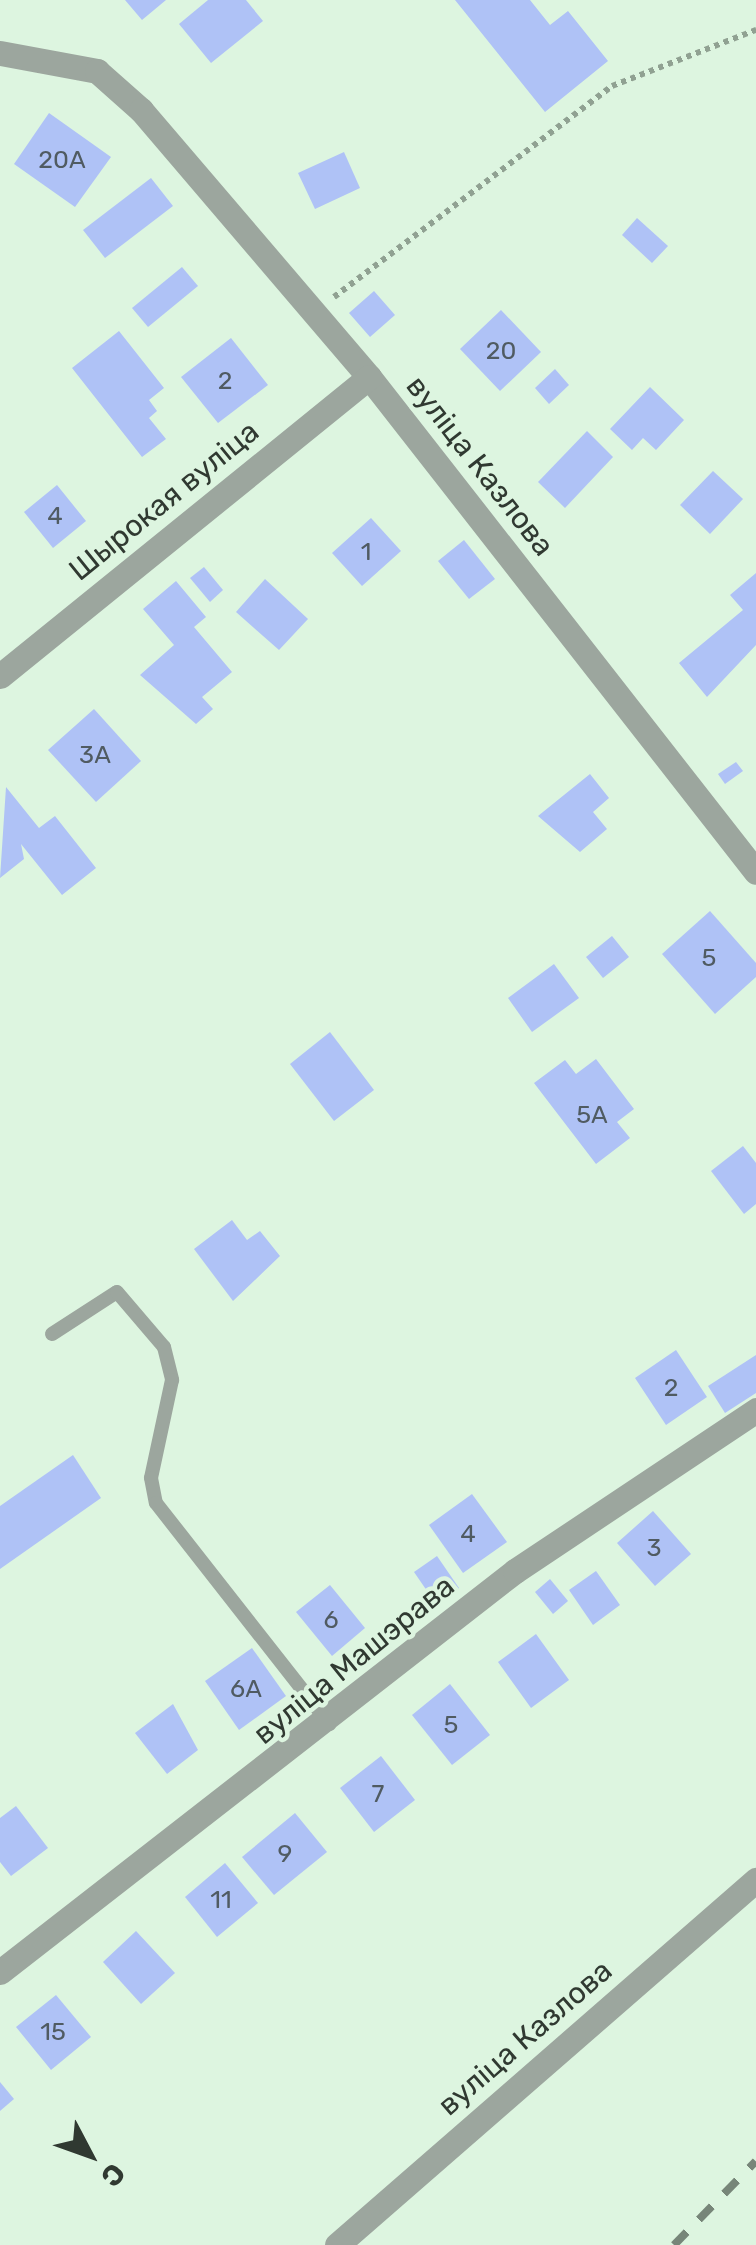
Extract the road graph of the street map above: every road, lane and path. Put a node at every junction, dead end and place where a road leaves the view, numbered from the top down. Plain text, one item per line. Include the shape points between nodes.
1 (756, 30) edge
2 (0, 53) edge
3 (313, 313) junction
4 (369, 377) junction
5 (0, 676) edge
6 (756, 872) edge
7 (52, 1334) dead end
8 (756, 1410) edge
9 (330, 1724) junction
10 (756, 1880) edge
11 (0, 1972) edge
12 (337, 2245) edge

1 - 3 path via 612,86
2 - 3 street, вуліца Казлова via 97,71 141,110
3 - 4 street, вуліца Казлова
4 - 5 street, Шырокая вуліца
4 - 6 street, вуліца Казлова
7 - 9 lane via 117,1292 164,1347 172,1380 151,1478 156,1503
8 - 9 street, вуліца Машэрава via 515,1571
9 - 11 street, вуліца Машэрава
10 - 12 street, вуліца Казлова

